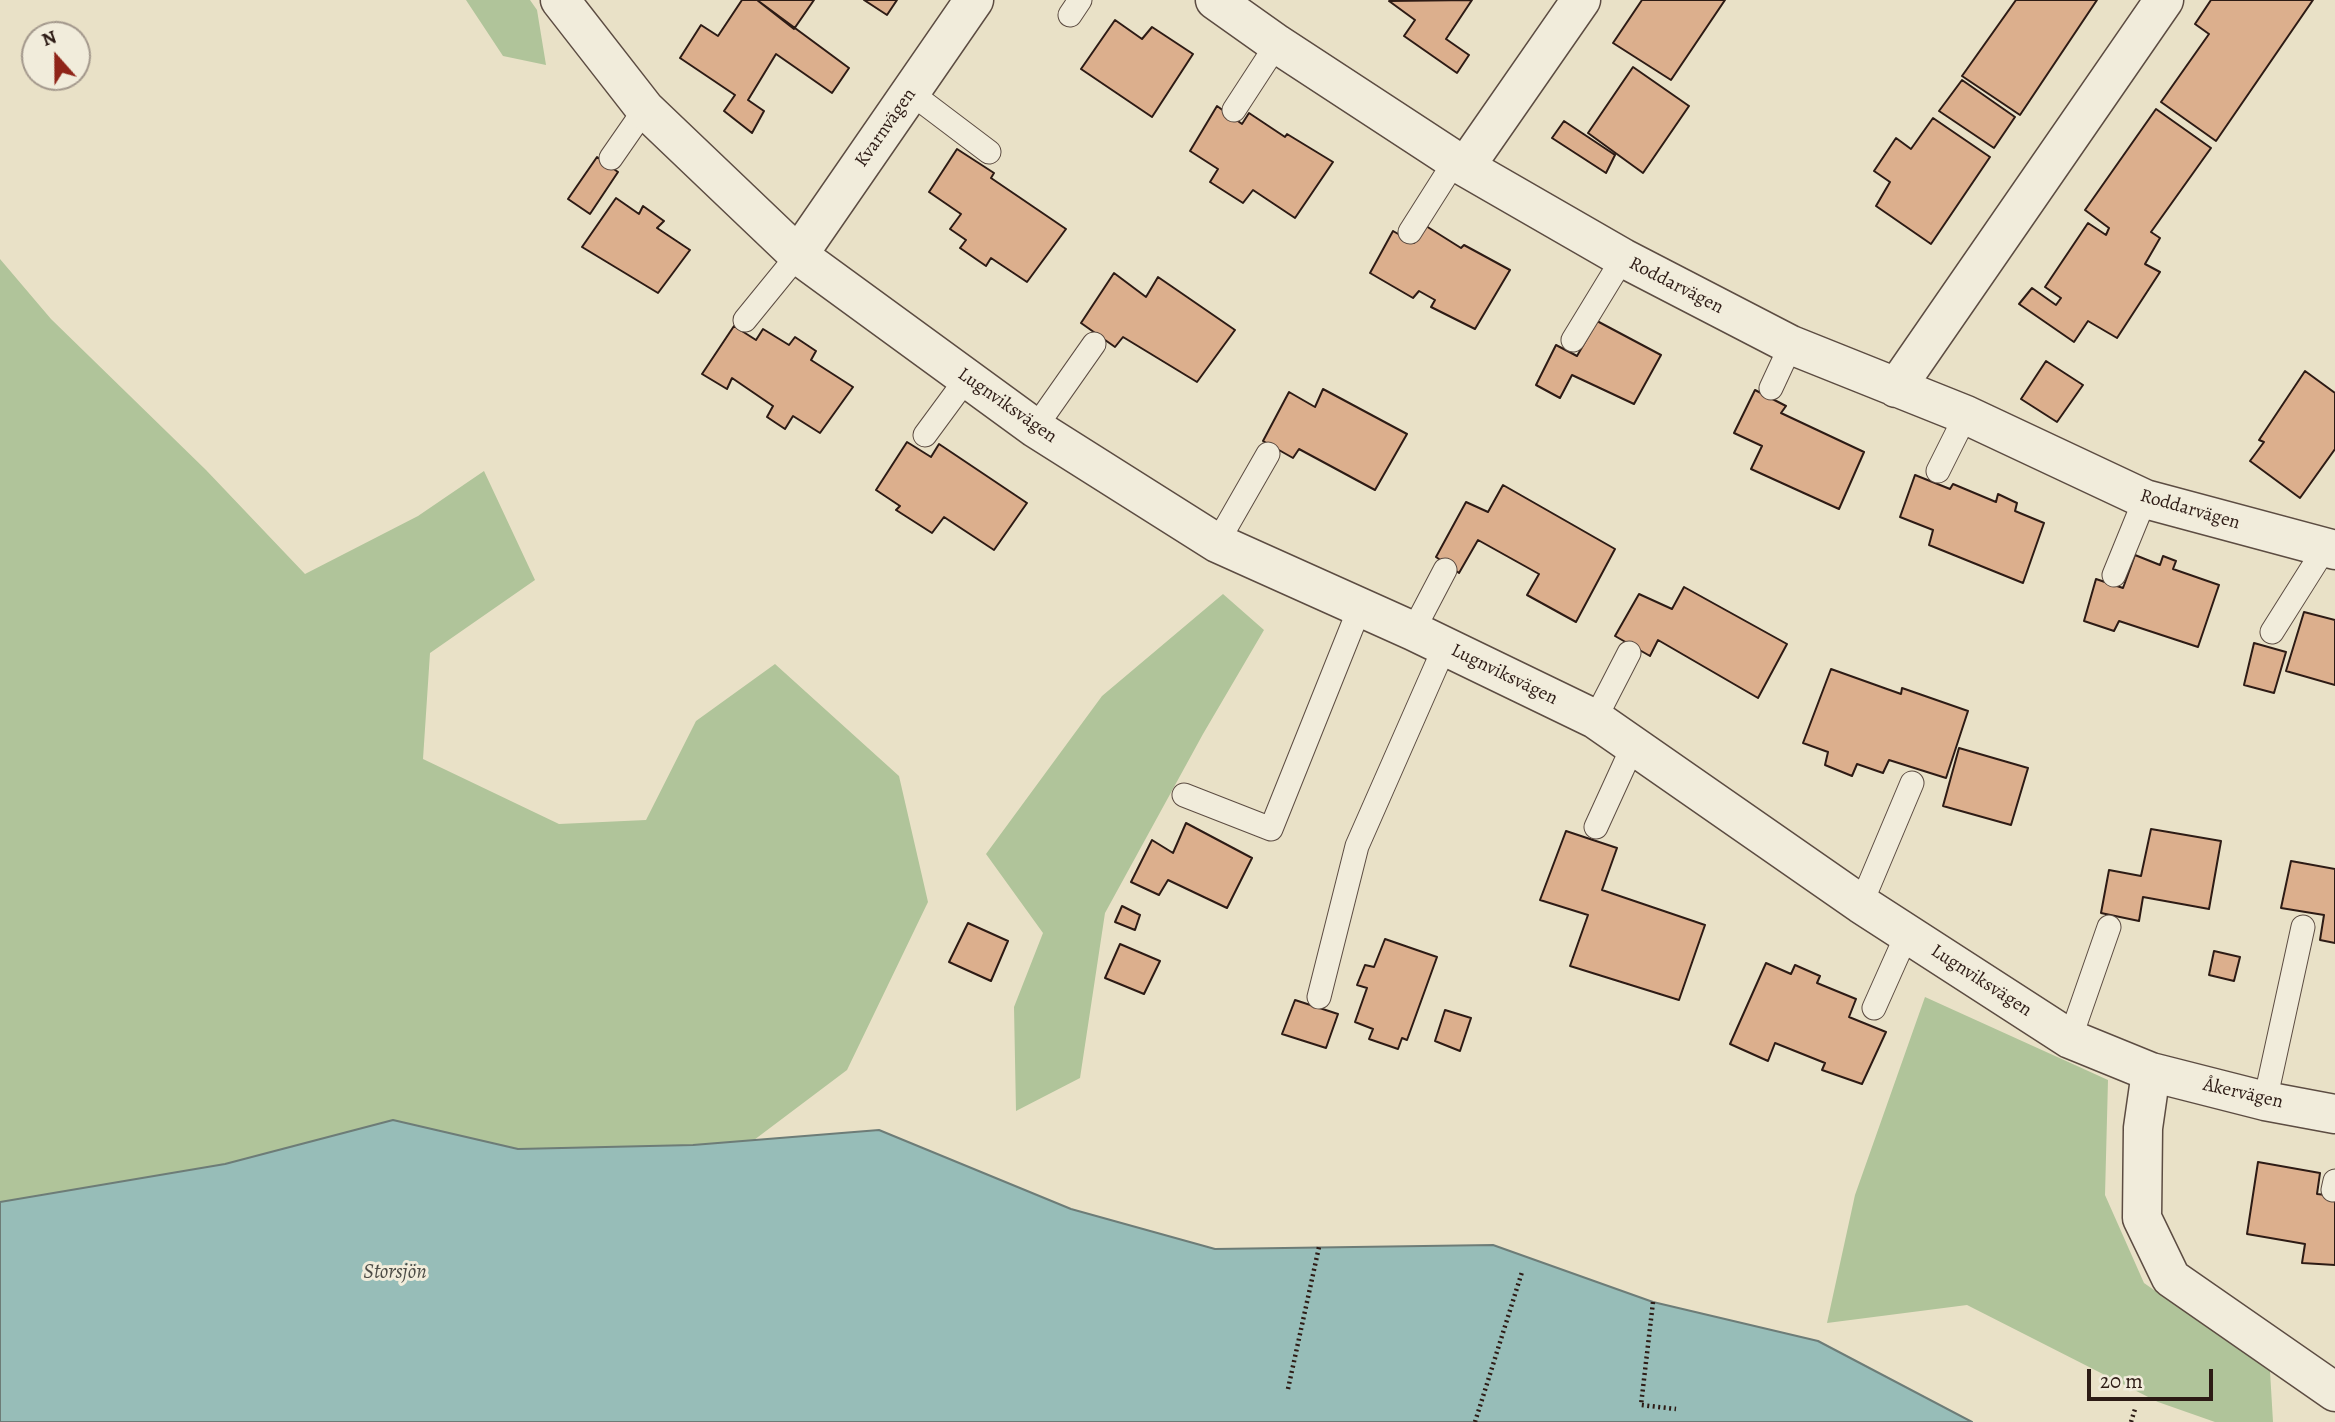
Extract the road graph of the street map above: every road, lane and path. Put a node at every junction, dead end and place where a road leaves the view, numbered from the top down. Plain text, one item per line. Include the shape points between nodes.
1 (560, 0) edge
2 (974, 0) edge
3 (1215, 0) edge
4 (1581, 0) edge
5 (2164, 0) edge
6 (1277, 44) junction
7 (911, 93) junction
8 (645, 109) junction
9 (1234, 110) dead end
10 (989, 152) dead end
11 (611, 158) dead end
12 (1460, 164) junction
13 (1410, 232) dead end
14 (798, 255) junction
15 (1623, 258) junction
16 (745, 320) dead end
17 (1573, 340) dead end
18 (1094, 344) dead end
19 (1791, 345) junction
20 (967, 378) junction
21 (1771, 388) dead end
22 (1896, 388) junction
23 (1966, 415) junction
24 (1035, 428) junction
25 (925, 435) dead end
26 (1268, 454) dead end
27 (1938, 471) dead end
28 (2145, 499) junction
29 (1217, 543) junction
30 (2330, 549) edge
31 (1445, 570) dead end
32 (2115, 575) dead end
33 (1360, 607) junction
34 (2272, 632) dead end
35 (1429, 638) junction
36 (1629, 653) dead end
37 (1595, 719) junction
38 (1633, 746) junction
39 (1912, 783) dead end
40 (1184, 796) dead end
41 (1596, 827) dead end
42 (1861, 904) junction
43 (2109, 927) dead end
44 (2303, 927) dead end
45 (1907, 934) junction
46 (1319, 997) dead end
47 (1874, 1009) dead end
48 (2070, 1039) junction
49 (2151, 1072) junction
50 (2265, 1101) junction
51 (2335, 1114) edge
52 (1319, 1247) dead end
53 (1522, 1272) dead end
54 (1653, 1302) dead end
55 (1288, 1389) dead end
56 (2335, 1392) edge
57 (1676, 1409) dead end
58 (2135, 1409) dead end
59 (1475, 1422) edge
60 (2131, 1422) edge

1 - 8 street, Lugnviksvägen
2 - 7 street, Kvarnvägen
3 - 6 street, Roddarvägen
4 - 12 street
5 - 22 street
6 - 9 lane
6 - 12 street, Roddarvägen
7 - 10 lane
7 - 14 street, Kvarnvägen
8 - 11 lane
8 - 14 street, Lugnviksvägen
12 - 13 lane
12 - 15 street, Roddarvägen
14 - 16 lane
14 - 20 street, Lugnviksvägen
15 - 17 lane
15 - 19 street, Roddarvägen
18 - 24 lane
19 - 21 lane
19 - 22 street, Roddarvägen
20 - 24 street, Lugnviksvägen
20 - 25 lane
22 - 23 street, Roddarvägen
23 - 27 lane
23 - 28 street, Roddarvägen
24 - 29 street, Lugnviksvägen
26 - 29 lane
28 - 30 street, Roddarvägen
28 - 32 lane
29 - 33 street, Lugnviksvägen
30 - 34 lane
31 - 35 lane
33 - 35 street, Lugnviksvägen
33 - 40 lane via 1271,829
35 - 37 street, Lugnviksvägen
35 - 46 lane via 1357,846
36 - 37 lane
37 - 38 street, Lugnviksvägen
38 - 41 lane
38 - 42 street, Lugnviksvägen
39 - 42 lane
42 - 45 street, Lugnviksvägen
43 - 48 lane
44 - 50 lane
45 - 47 lane
45 - 48 street, Lugnviksvägen
48 - 49 street, Lugnviksvägen
49 - 50 street, Åkervägen
49 - 56 street via 2143,1128 2141,1219 2171,1279
50 - 51 street, Åkervägen
52 - 55 path
53 - 59 path
54 - 57 path via 1641,1405
58 - 60 path

